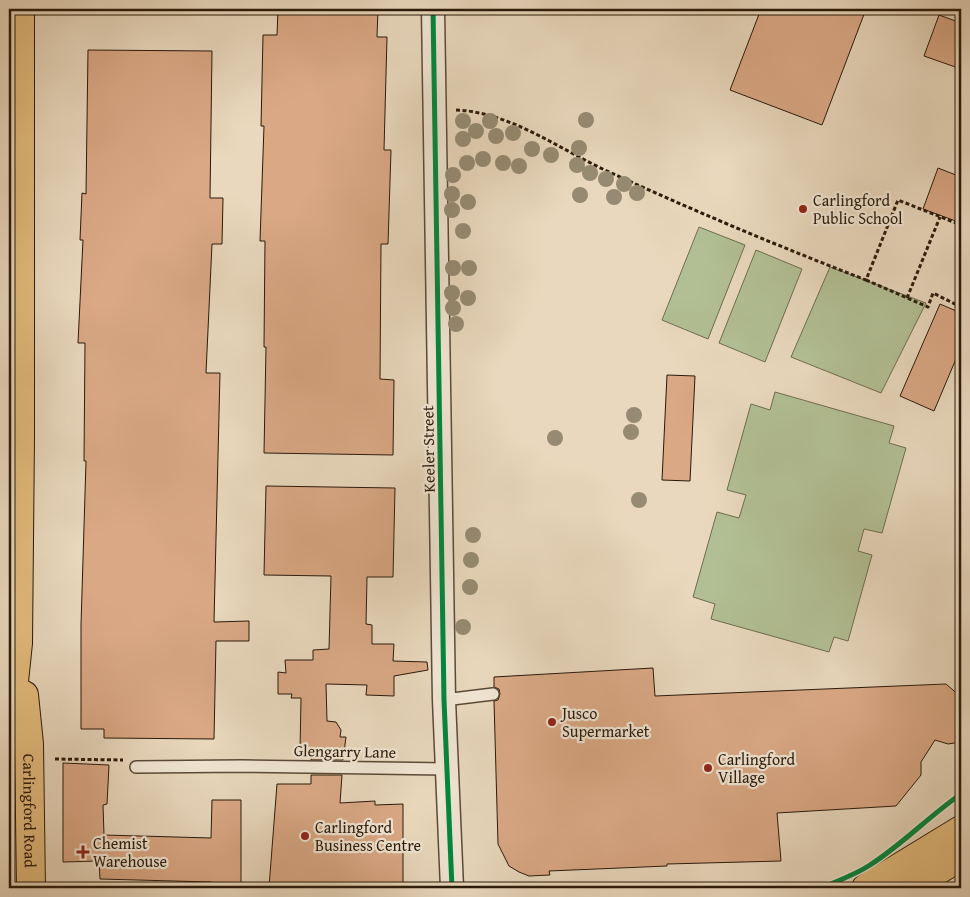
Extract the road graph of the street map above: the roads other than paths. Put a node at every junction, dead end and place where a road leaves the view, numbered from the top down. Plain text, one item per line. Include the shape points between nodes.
1 (20, 9) edge
2 (434, 9) edge
3 (14, 437) edge
4 (18, 644) junction
5 (493, 694) dead end
6 (444, 700) junction
7 (9, 729) edge
8 (136, 767) road end
9 (447, 768) junction
10 (961, 830) edge
11 (961, 856) edge
12 (31, 888) edge
13 (452, 888) edge
14 (866, 888) edge
15 (909, 888) edge

1 - 3 main road, Carlingford Road
2 - 6 street, Keeler Street
3 - 4 main road, Carlingford Road
4 - 7 main road, Carlingford Road
4 - 12 main road, Carlingford Road via 29,744
5 - 6 lane
6 - 9 street, Keeler Street
8 - 9 lane, Glengarry Lane
9 - 13 street, Keeler Street
10 - 14 main road
11 - 15 main road

